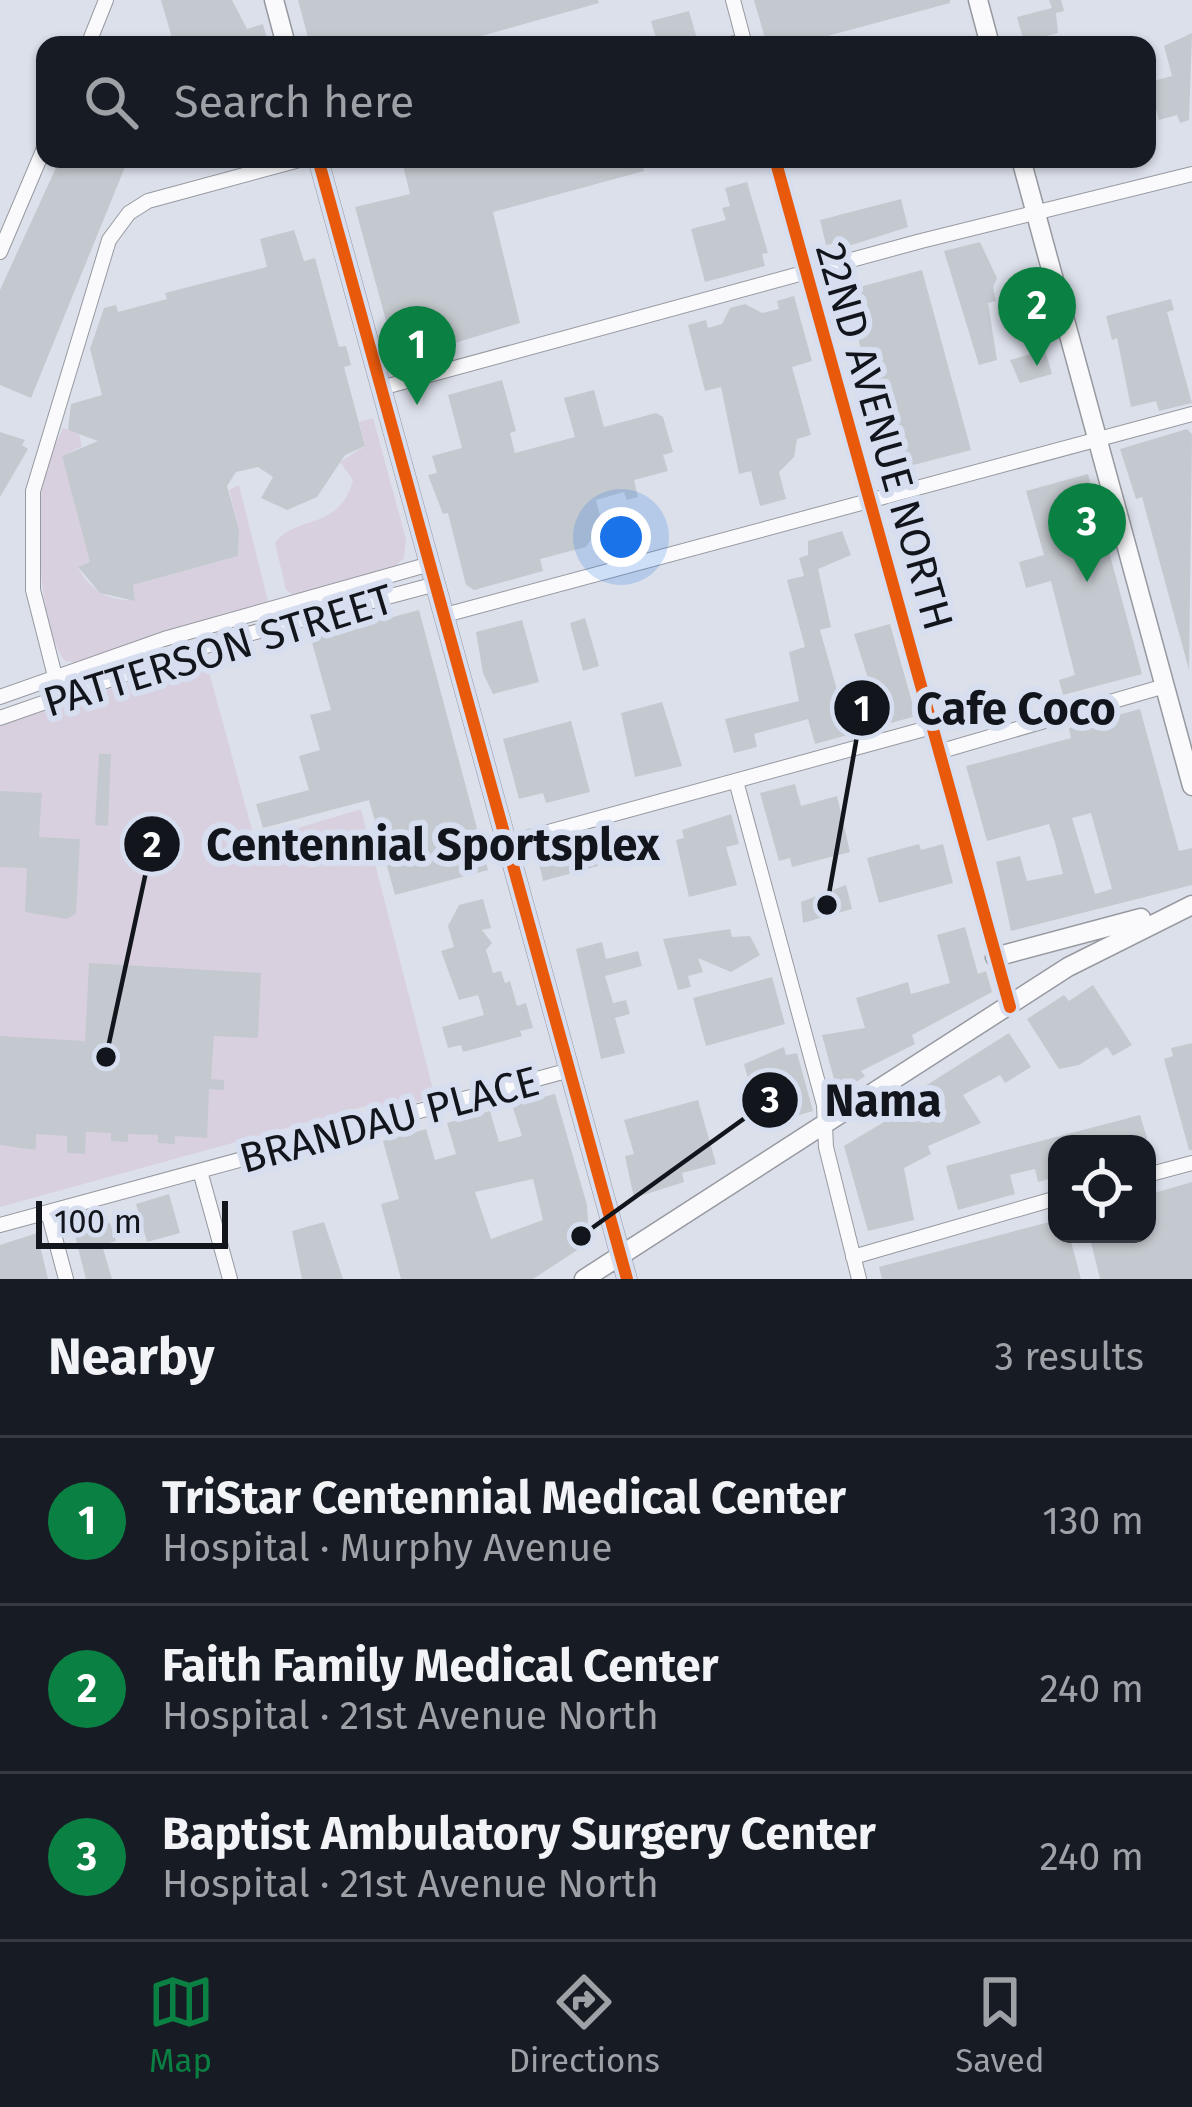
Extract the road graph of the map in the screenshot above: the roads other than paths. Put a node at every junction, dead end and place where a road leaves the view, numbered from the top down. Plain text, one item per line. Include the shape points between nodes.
1 (106, 0) edge
2 (274, 0) edge
3 (733, 0) edge
4 (978, 0) edge
5 (92, 36) edge
6 (284, 36) edge
7 (742, 36) edge
8 (988, 36) edge
9 (36, 167) edge
10 (270, 168) edge
11 (320, 168) edge
12 (778, 168) edge
13 (1023, 168) edge
14 (1192, 174) edge
15 (1035, 212) junction
16 (0, 252) edge
17 (805, 272) junction
18 (381, 388) junction
19 (1192, 414) edge
20 (1098, 439) junction
21 (869, 502) junction
22 (433, 574) junction
23 (445, 615) junction
24 (54, 679) junction
25 (1165, 686) junction
26 (59, 696) junction
27 (0, 698) edge
28 (0, 718) edge
29 (932, 727) junction
30 (938, 752) junction
31 (736, 781) junction
32 (1192, 786) edge
33 (508, 843) junction
34 (1192, 904) edge
35 (994, 956) junction
36 (1010, 1007) junction
37 (570, 1070) junction
38 (825, 1124) junction
39 (1192, 1162) edge
40 (200, 1171) junction
41 (1156, 1172) edge
42 (1048, 1201) edge
43 (48, 1212) junction
44 (0, 1226) edge
45 (620, 1256) junction
46 (853, 1257) junction
47 (66, 1279) edge
48 (230, 1279) edge
49 (584, 1279) edge
50 (627, 1279) edge
51 (859, 1279) edge

1 - 5 street
2 - 6 main road
3 - 7 street
4 - 8 main road
9 - 16 street
10 - 24 street via 148,201 110,240 33,491 33,590
11 - 18 main road
12 - 17 street, 22ND AVENUE NORTH
13 - 15 main road
14 - 15 street
15 - 17 street
15 - 20 main road
17 - 18 street
17 - 21 street, 22ND AVENUE NORTH
18 - 22 main road
19 - 20 street, PATTERSON STREET
20 - 21 street, PATTERSON STREET
20 - 25 main road
21 - 23 street, PATTERSON STREET
21 - 29 street, 22ND AVENUE NORTH
22 - 23 main road
22 - 24 street via 164,640
22 - 26 street, PATTERSON STREET
23 - 33 main road
24 - 26 street
24 - 27 street
25 - 30 street
25 - 32 main road
26 - 28 street, PATTERSON STREET
29 - 30 street, 22ND AVENUE NORTH
29 - 31 street
30 - 35 street, 22ND AVENUE NORTH
31 - 33 street
31 - 38 street
33 - 37 main road
34 - 35 main road
34 - 36 main road via 1093,952
35 - 36 street, 22ND AVENUE NORTH
36 - 38 main road
37 - 40 street, BRANDAU PLACE
37 - 45 main road
38 - 45 main road
38 - 46 street
39 - 41 street
40 - 43 street, BRANDAU PLACE
40 - 48 street
42 - 46 street
43 - 44 street, BRANDAU PLACE
43 - 47 street
45 - 49 main road
45 - 50 main road
46 - 51 street

